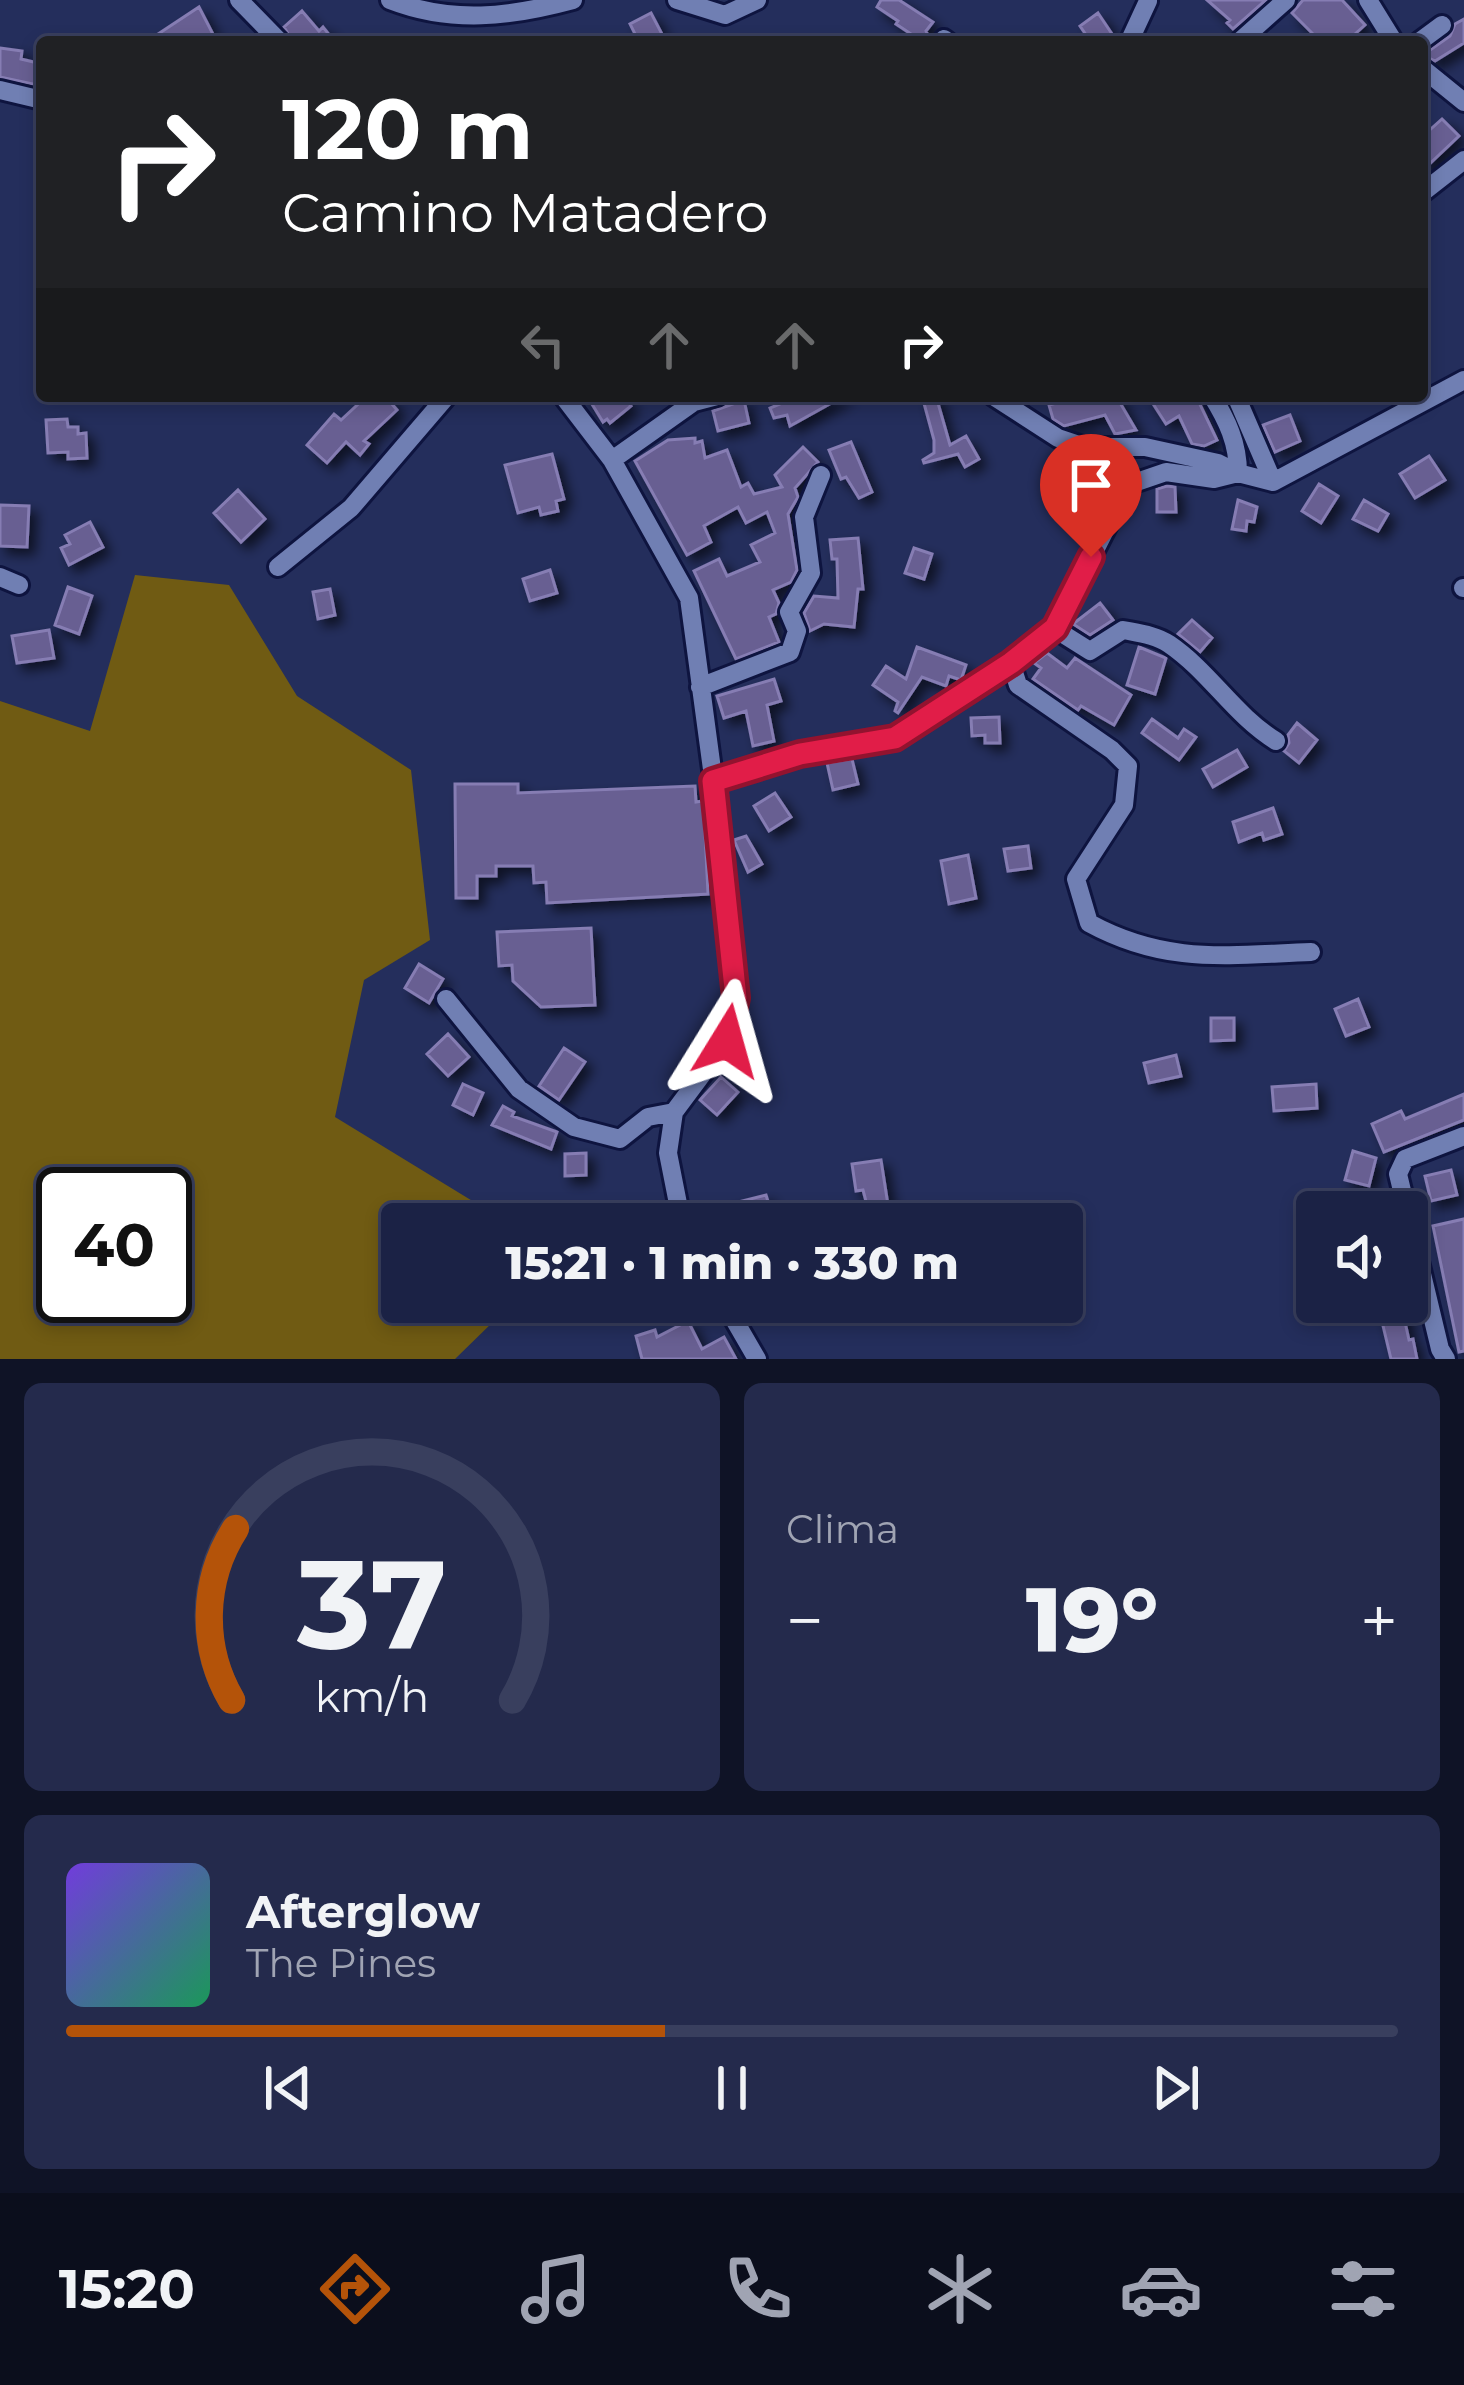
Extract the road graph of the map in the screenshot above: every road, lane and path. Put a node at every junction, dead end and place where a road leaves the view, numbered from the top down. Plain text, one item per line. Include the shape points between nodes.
1 (238, 0) edge
2 (390, 0) edge
3 (573, 0) edge
4 (676, 0) edge
5 (757, 0) edge
6 (1158, 0) edge
7 (1286, 0) edge
8 (1369, 0) edge
9 (1147, 1) edge
10 (1442, 25) dead end
11 (1388, 35) edge
12 (274, 36) edge
13 (1132, 36) edge
14 (1246, 36) edge
15 (1427, 36) edge
16 (1428, 73) edge
17 (0, 89) edge
18 (36, 98) edge
19 (1464, 102) edge
20 (1464, 160) edge
21 (1428, 188) edge
22 (1464, 380) edge
23 (1428, 399) edge
24 (442, 402) edge
25 (568, 402) edge
26 (688, 402) edge
27 (1009, 402) edge
28 (1216, 402) edge
29 (1239, 402) edge
30 (1423, 402) edge
31 (612, 460) junction
32 (1238, 472) junction
33 (821, 475) dead end
34 (1273, 482) junction
35 (278, 567) dead end
36 (1055, 628) junction
37 (1011, 663) junction
38 (700, 687) junction
39 (1276, 741) dead end
40 (713, 781) junction
41 (1311, 952) dead end
42 (446, 999) dead end
43 (674, 1112) junction
44 (1464, 1136) edge
45 (678, 1203) edge
46 (736, 1323) edge
47 (757, 1359) edge
48 (1446, 1359) edge

1 - 12 street
2 - 3 street via 463,17 516,15
4 - 5 street via 725,15
6 - 9 street
7 - 14 street
8 - 11 street
9 - 13 street
10 - 15 street
16 - 19 street
17 - 18 street
20 - 21 street
22 - 23 street
24 - 35 street via 351,508
25 - 31 street
26 - 31 street
27 - 32 street via 1084,447 1145,447
28 - 32 street via 1238,452
29 - 34 street
30 - 34 street
31 - 38 street via 688,598
32 - 34 street
32 - 36 street via 1166,472 1128,485
33 - 38 street via 804,518 811,573 789,611 797,632 790,652
36 - 37 street
36 - 39 street via 1090,650 1123,630 1156,637
37 - 40 street via 895,738 800,754
37 - 41 street via 1018,685 1128,766 1124,805 1076,878 1089,923 1126,943 1186,957
38 - 40 street
40 - 43 street via 736,998 727,1041
42 - 43 street via 519,1089 574,1127 620,1139 648,1117
43 - 45 street via 668,1153
44 - 48 street via 1405,1159 1398,1174
46 - 47 street

